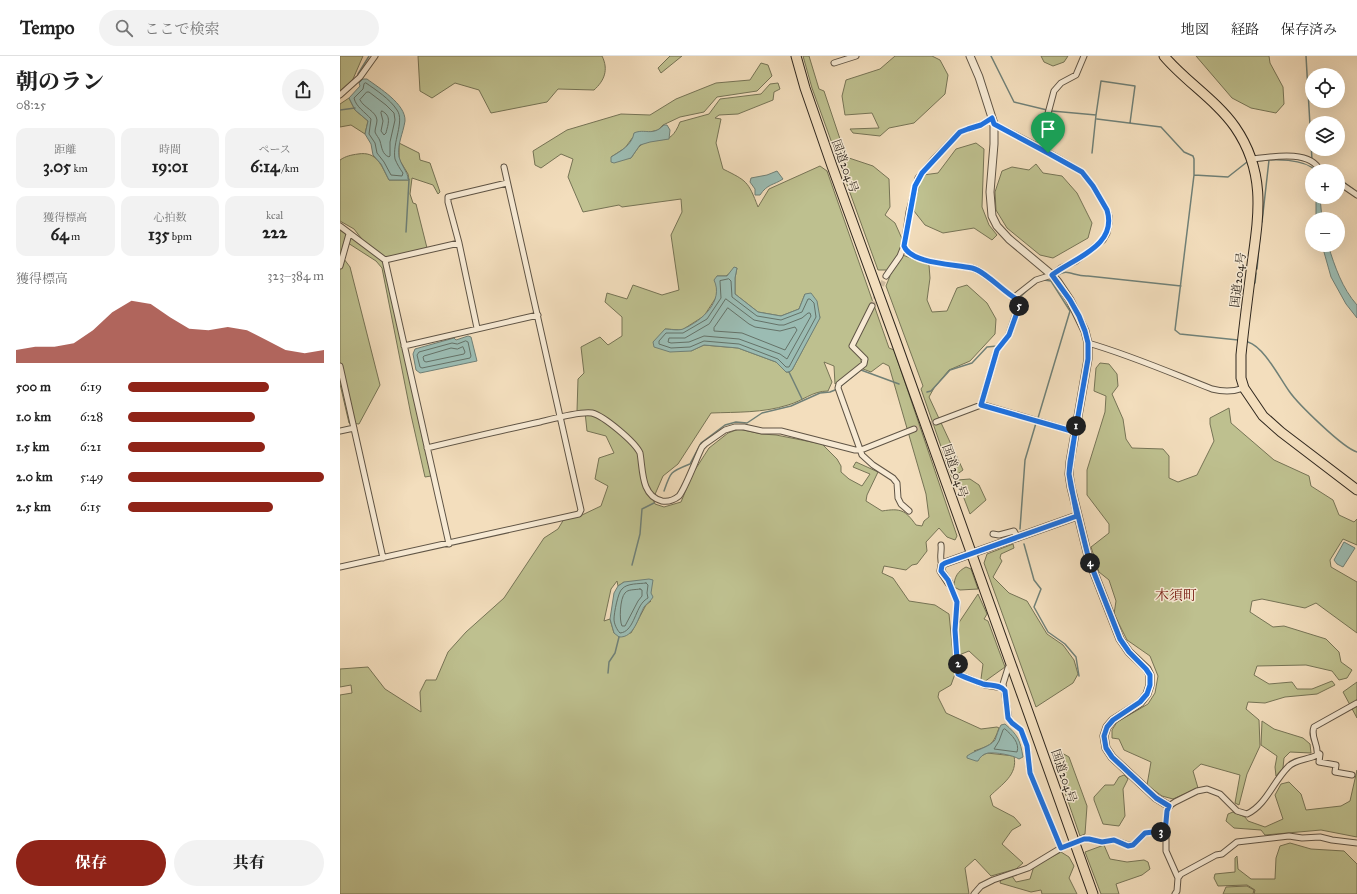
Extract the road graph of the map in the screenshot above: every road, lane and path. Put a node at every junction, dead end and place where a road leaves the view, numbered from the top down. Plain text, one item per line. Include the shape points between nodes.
1 (375, 56) edge
2 (796, 56) edge
3 (856, 56) edge
4 (970, 56) edge
5 (1084, 56) edge
6 (1164, 56) edge
7 (834, 63) dead end
8 (340, 95) edge
9 (993, 121) junction
10 (1039, 147) junction
11 (1252, 159) junction
12 (1313, 164) edge
13 (504, 167) dead end
14 (507, 183) junction
15 (1345, 187) edge
16 (1357, 195) edge
17 (340, 226) edge
18 (349, 234) junction
19 (459, 243) junction
20 (904, 246) junction
21 (385, 260) junction
22 (340, 266) edge
23 (1052, 275) junction
24 (886, 276) tunnel mouth
25 (1016, 299) junction
26 (872, 306) tunnel mouth
27 (538, 315) junction
28 (477, 328) junction
29 (1088, 343) junction
30 (404, 346) junction
31 (340, 366) edge
32 (1244, 388) junction
33 (981, 405) junction
34 (561, 417) junction
35 (936, 422) tunnel mouth
36 (354, 428) junction
37 (914, 429) tunnel mouth
38 (340, 431) edge
39 (1075, 432) junction
40 (427, 448) junction
41 (861, 450) junction
42 (1357, 490) edge
43 (909, 511) dead end
44 (1077, 516) junction
45 (993, 534) dead end
46 (1018, 538) junction
47 (449, 544) junction
48 (941, 545) dead end
49 (972, 554) junction
50 (383, 558) junction
51 (942, 565) junction
52 (340, 567) edge
53 (949, 583) joint
54 (1011, 664) junction
55 (1003, 688) junction
56 (1357, 703) edge
57 (1318, 753) junction
58 (1352, 775) dead end
59 (1169, 806) junction
60 (1165, 833) junction
61 (1357, 843) edge
62 (1074, 844) junction
63 (1061, 848) junction
64 (1178, 878) junction
65 (1178, 893) edge
66 (974, 894) edge
67 (1092, 894) edge

1 - 8 street via 359,78
2 - 49 highway, 国道204号 via 827,152
3 - 7 street
4 - 9 street
5 - 10 street via 1076,75 1060,83 1054,91
6 - 11 highway, 国道204号 via 1225,115 1242,138
9 - 10 street
9 - 20 street via 960,132 922,173 915,186
9 - 23 street via 990,192 992,216 1010,239
10 - 23 street via 1082,172 1093,186 1109,216 1107,233 1103,240 1076,261
11 - 12 street via 1282,155 1308,160
11 - 32 highway, 国道204号 via 1258,184 1259,208 1241,355 1241,378
13 - 14 street
14 - 19 street via 448,197
14 - 27 street
15 - 16 street
17 - 18 street
18 - 21 street
18 - 22 street
19 - 21 street
19 - 28 street
20 - 24 street
20 - 25 street via 906,251 916,257 974,268
21 - 30 street
23 - 25 street via 1036,280
23 - 29 street via 1079,316
25 - 33 street via 1020,304 1009,335 997,350
26 - 41 street via 852,346 865,359 864,364 839,384 838,388
27 - 28 street
27 - 34 street
28 - 30 street
29 - 32 street via 1120,352 1212,389 1225,392
29 - 39 street via 1088,359
30 - 40 street
31 - 36 street
32 - 42 highway, 国道204号 via 1271,424
33 - 35 street
33 - 39 street
34 - 40 street
34 - 41 street via 592,414 630,439 640,453 646,489 650,496 664,502 671,501 684,488 705,444 725,430 735,427 781,431
34 - 47 street via 581,510 579,514
36 - 38 street
36 - 50 street
37 - 41 street
39 - 44 street via 1069,474
40 - 47 street
41 - 43 street via 862,455 873,465 893,478 898,498
44 - 46 street
44 - 59 street via 1089,560 1120,639 1150,675 1147,694 1107,727 1104,736 1106,748 1112,757 1156,798
45 - 46 street via 1014,531
46 - 49 street
47 - 50 street
48 - 51 street
49 - 51 street
49 - 54 highway, 国道204号
50 - 52 street
51 - 53 street via 941,571
53 - 55 street via 957,602 955,630 958,674
54 - 55 street
54 - 62 highway, 国道204号
55 - 63 street via 1008,718 1021,730 1027,746 1030,773
56 - 57 street via 1314,727 1312,731
57 - 58 street via 1319,762 1336,765 1335,772
57 - 59 street via 1313,758 1288,766 1265,799 1247,814 1237,811 1220,794 1207,789 1197,791
59 - 60 street
60 - 62 street via 1145,833 1133,845 1128,846 1114,840 1102,842 1089,839
60 - 64 street via 1166,851
61 - 64 street via 1320,837 1289,836 1237,842 1222,854
62 - 63 street
62 - 67 highway, 国道204号
63 - 66 street via 1028,868 981,886
64 - 65 street

